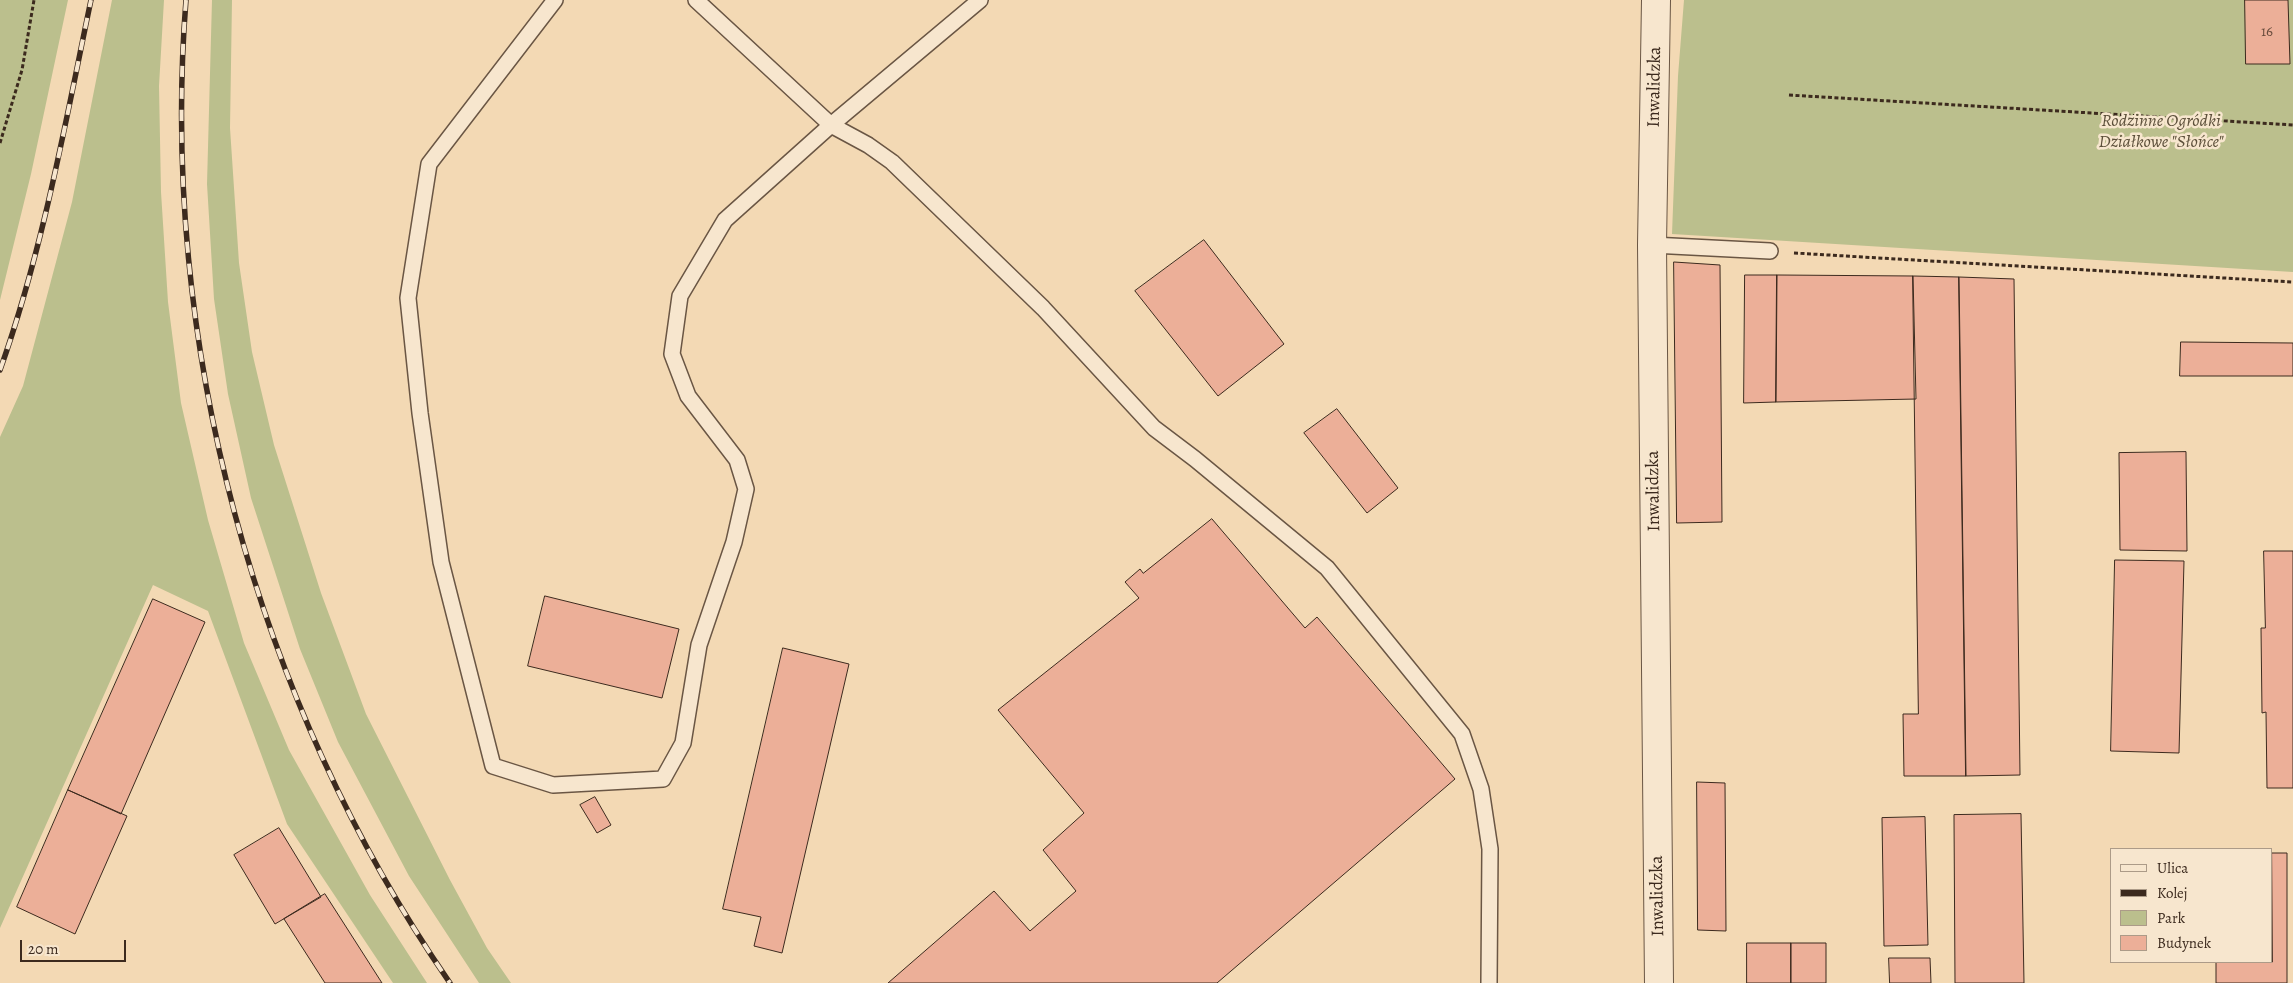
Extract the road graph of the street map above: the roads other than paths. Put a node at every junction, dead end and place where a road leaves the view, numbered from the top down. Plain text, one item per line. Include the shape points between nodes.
1 (556, 0) edge
2 (696, 0) edge
3 (980, 0) edge
4 (1656, 0) edge
5 (830, 125) junction
6 (1652, 245) junction
7 (1770, 251) road end
8 (1489, 983) edge
9 (1659, 983) edge

1 - 5 lane via 429,164 408,298 441,562 493,766 553,785 663,779 683,743 699,645 734,542 746,489 737,460 688,396 672,354 680,296 725,220
2 - 5 lane
3 - 5 lane
4 - 6 street, Inwalidzka
5 - 8 lane via 892,162 1043,308 1154,428 1326,568 1462,734 1481,789 1490,849
6 - 7 lane
6 - 9 street, Inwalidzka

